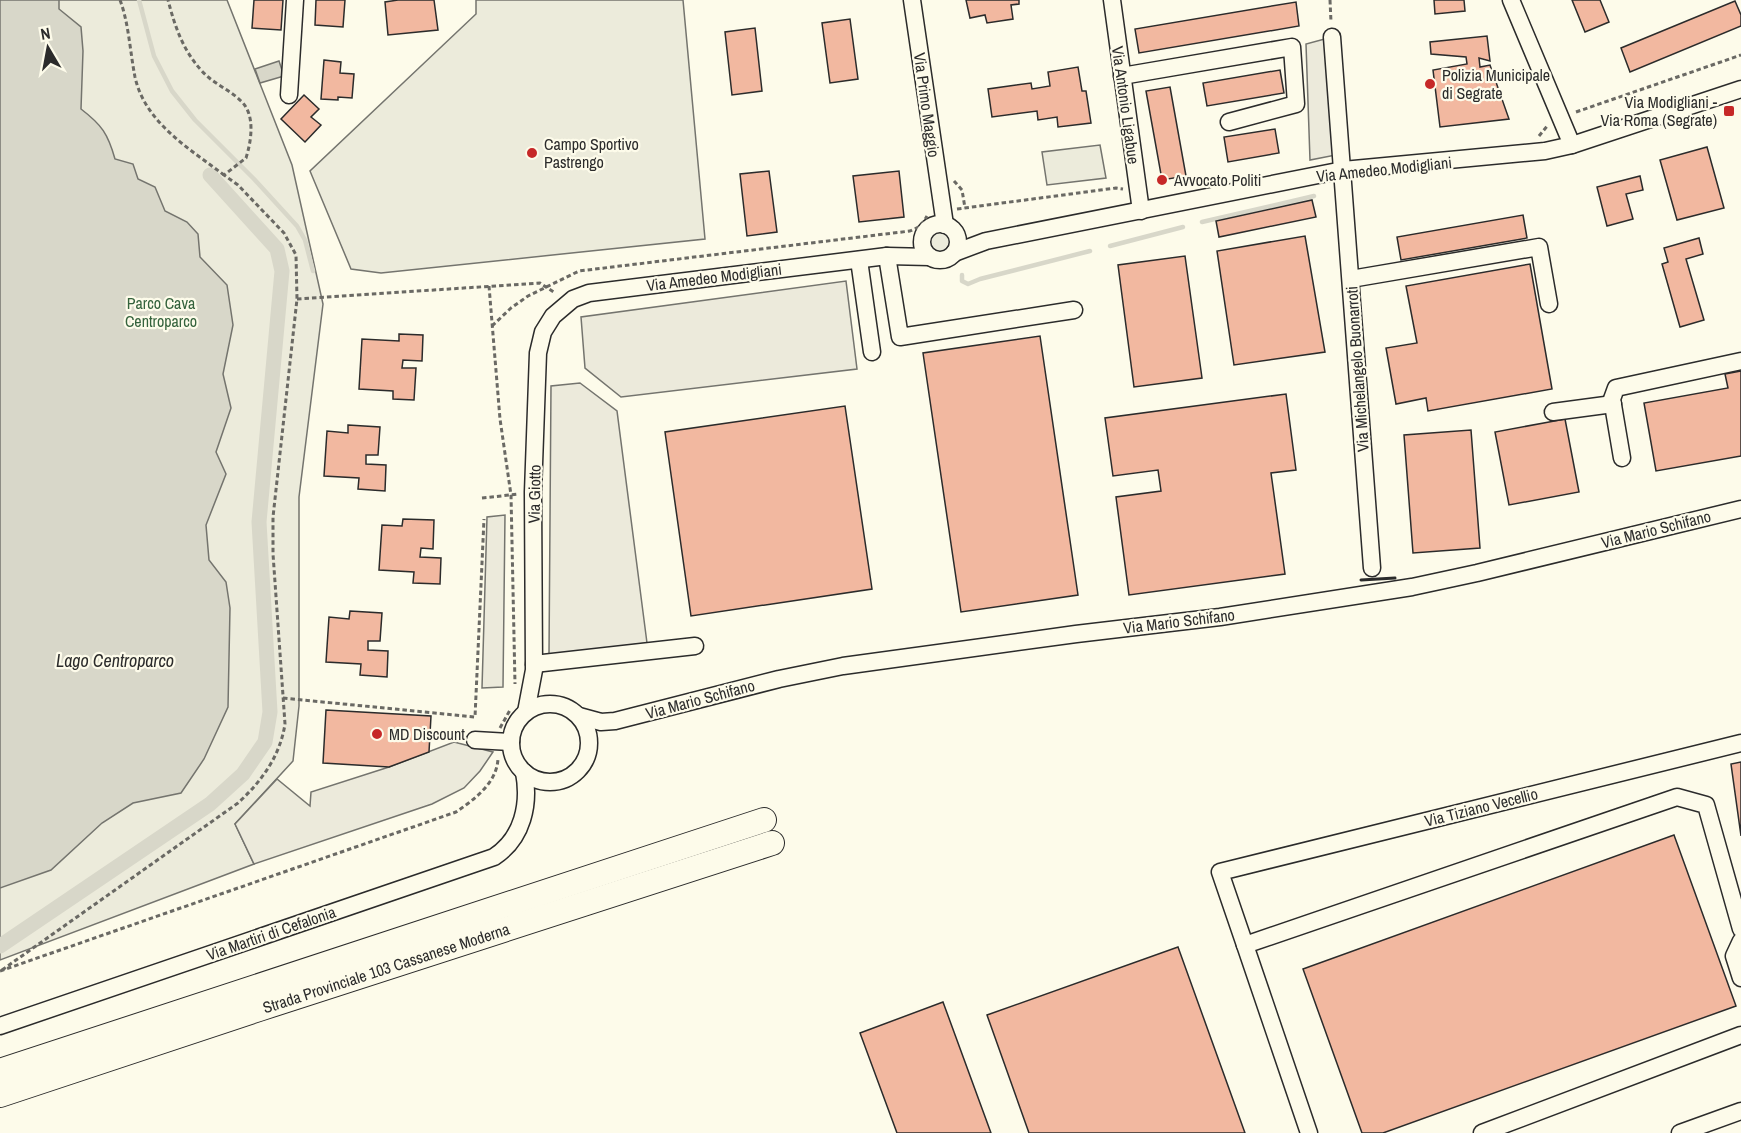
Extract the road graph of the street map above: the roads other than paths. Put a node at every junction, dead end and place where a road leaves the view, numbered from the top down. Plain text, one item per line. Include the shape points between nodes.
1 (295, 0) edge
2 (912, 0) edge
3 (1112, 0) edge
4 (1511, 0) edge
5 (1332, 37) road end
6 (1122, 76) junction
7 (1741, 89) edge
8 (289, 95) dead end
9 (1229, 122) dead end
10 (1572, 146) junction
11 (1342, 170) junction
12 (1141, 211) junction
13 (940, 227) junction
14 (986, 241) junction
15 (954, 253) junction
16 (887, 256) junction
17 (930, 257) junction
18 (859, 260) junction
19 (1351, 279) junction
20 (1549, 304) dead end
21 (1074, 310) dead end
22 (550, 321) joint
23 (872, 352) dead end
24 (1741, 361) edge
25 (1613, 404) junction
26 (1553, 412) dead end
27 (1622, 458) dead end
28 (1741, 508) edge
29 (1372, 568) dead end
30 (694, 646) dead end
31 (534, 667) junction
32 (556, 704) junction
33 (520, 708) junction
34 (579, 716) junction
35 (615, 721) junction
36 (475, 740) dead end
37 (503, 742) junction
38 (1741, 742) edge
39 (588, 751) junction
40 (524, 772) junction
41 (555, 782) junction
42 (522, 817) junction
43 (1741, 929) edge
44 (1741, 941) edge
45 (1245, 945) junction
46 (1741, 978) edge
47 (0, 1026) edge
48 (1741, 1035) edge
49 (0, 1071) edge
50 (0, 1095) edge
51 (1741, 1111) edge
52 (1309, 1133) edge
53 (1482, 1133) edge
54 (1680, 1133) edge

1 - 8 street
2 - 13 street, Via Primo Maggio
3 - 6 street, Via Antonio Ligabue
4 - 10 street
5 - 11 street, Via Michelangelo Buonarroti
6 - 9 street via 1292,47 1296,104
6 - 12 street, Via Antonio Ligabue
7 - 10 street, Via Amedeo Modigliani
10 - 11 street, Via Amedeo Modigliani via 1520,155
11 - 12 street, Via Amedeo Modigliani
11 - 19 street, Via Michelangelo Buonarroti
12 - 14 street, Via Amedeo Modigliani
13 - 14 street, Via Amedeo Modigliani
13 - 15 street via 957,246
13 - 16 street, Via Amedeo Modigliani
13 - 17 street via 923,247
14 - 15 street, Via Amedeo Modigliani
15 - 17 street, Via Amedeo Modigliani via 944,260
16 - 17 street, Via Amedeo Modigliani
16 - 18 street, Via Amedeo Modigliani
16 - 21 street via 900,338
18 - 22 street, Via Amedeo Modigliani via 589,293 567,303
18 - 23 street
19 - 20 street via 1539,247
19 - 29 street, Via Michelangelo Buonarroti
22 - 31 street, Via Giotto via 538,353 533,492
24 - 25 street via 1616,388
25 - 26 street
25 - 27 street
28 - 35 street, Via Mario Schifano via 1412,587 1220,617 843,666
30 - 31 street
31 - 32 street, Via Giotto via 542,691
31 - 33 street, Via Giotto
32 - 33 street
32 - 34 street
33 - 37 street via 516,724
34 - 35 street, Via Mario Schifano
34 - 39 street via 588,732
35 - 39 street
36 - 37 street
37 - 40 street
38 - 45 street, Via Tiziano Vecellio via 1220,872
39 - 41 street via 576,772
40 - 41 street via 541,781
40 - 42 street, Via Martiri di Cefalonia via 526,800
41 - 42 street, Via Martiri di Cefalonia via 538,794
42 - 47 street, Via Martiri di Cefalonia via 506,849 480,863
43 - 45 street via 1706,805 1677,797
44 - 46 street via 1734,956
45 - 52 street
48 - 53 street
49 - 50 highway, Strada Provinciale 103 Cassanese Moderna via 768,832
51 - 54 street

